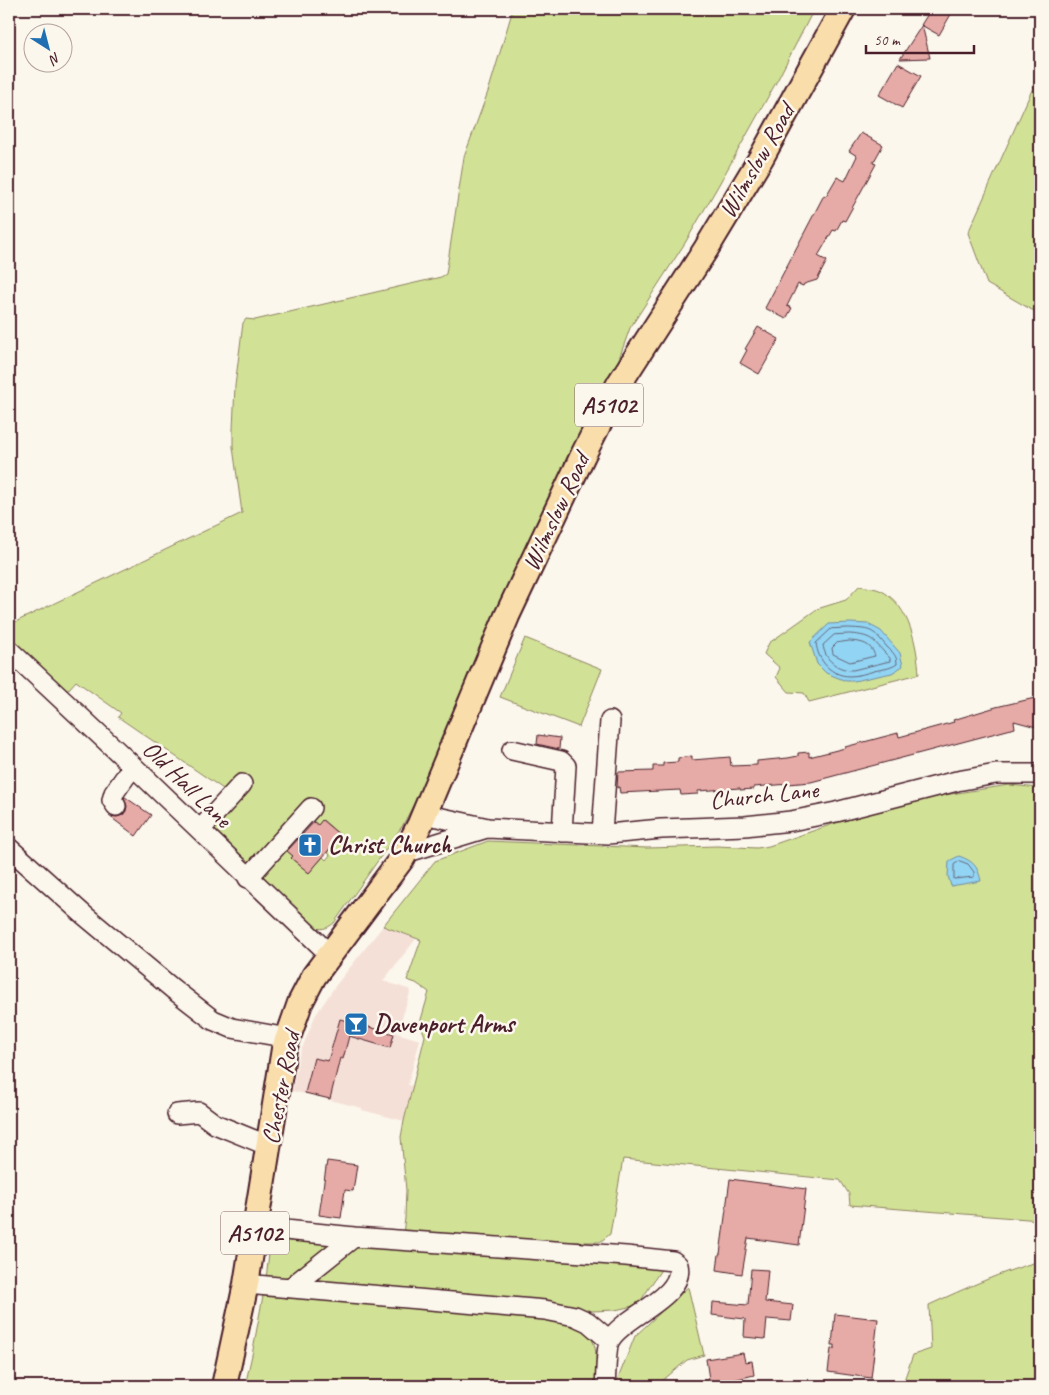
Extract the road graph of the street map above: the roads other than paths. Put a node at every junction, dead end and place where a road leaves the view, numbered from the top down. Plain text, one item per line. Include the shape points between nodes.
1 (843, 9) edge
2 (9, 650) edge
3 (610, 721) dead end
4 (512, 750) dead end
5 (133, 766) junction
6 (1040, 774) edge
7 (242, 784) dead end
8 (116, 806) dead end
9 (311, 808) dead end
10 (422, 819) junction
11 (488, 828) junction
12 (200, 830) junction
13 (562, 832) junction
14 (602, 834) junction
15 (9, 848) edge
16 (405, 853) junction
17 (248, 878) junction
18 (331, 951) junction
19 (288, 1038) junction
20 (177, 1114) dead end
21 (269, 1146) junction
22 (256, 1227) junction
23 (354, 1237) junction
24 (246, 1284) junction
25 (290, 1288) junction
26 (609, 1340) junction
27 (224, 1386) edge
28 (604, 1386) edge

1 - 10 main road, Wilmslow Road / A5102 via 756,166 619,384 507,616
2 - 5 street, Old Hall Lane
3 - 14 street
4 - 13 street via 561,760 566,766
5 - 8 street via 114,793 112,800
5 - 12 street, Old Hall Lane
6 - 14 street, Church Lane via 996,774 957,781 790,821
7 - 12 street
9 - 17 street
10 - 11 street, Church Lane
10 - 16 main road, Chester Road / A5102
11 - 13 street, Church Lane
11 - 16 street, Church Lane
12 - 17 street, Old Hall Lane
13 - 14 street, Church Lane
15 - 19 street via 84,915 213,1020 232,1028
16 - 18 main road, Chester Road / A5102
17 - 18 street, Old Hall Lane via 323,948
18 - 19 main road, Chester Road / A5102 via 300,1003
19 - 21 main road, Chester Road / A5102
20 - 21 street via 199,1112 215,1124
21 - 22 main road, Chester Road / A5102
22 - 23 street
22 - 24 main road, Chester Road / A5102
23 - 25 street
23 - 26 street via 626,1256 673,1261 678,1265 680,1272 668,1292
24 - 25 street
24 - 27 main road, Chester Road / A5102
25 - 26 street via 545,1310 588,1322
26 - 28 street

